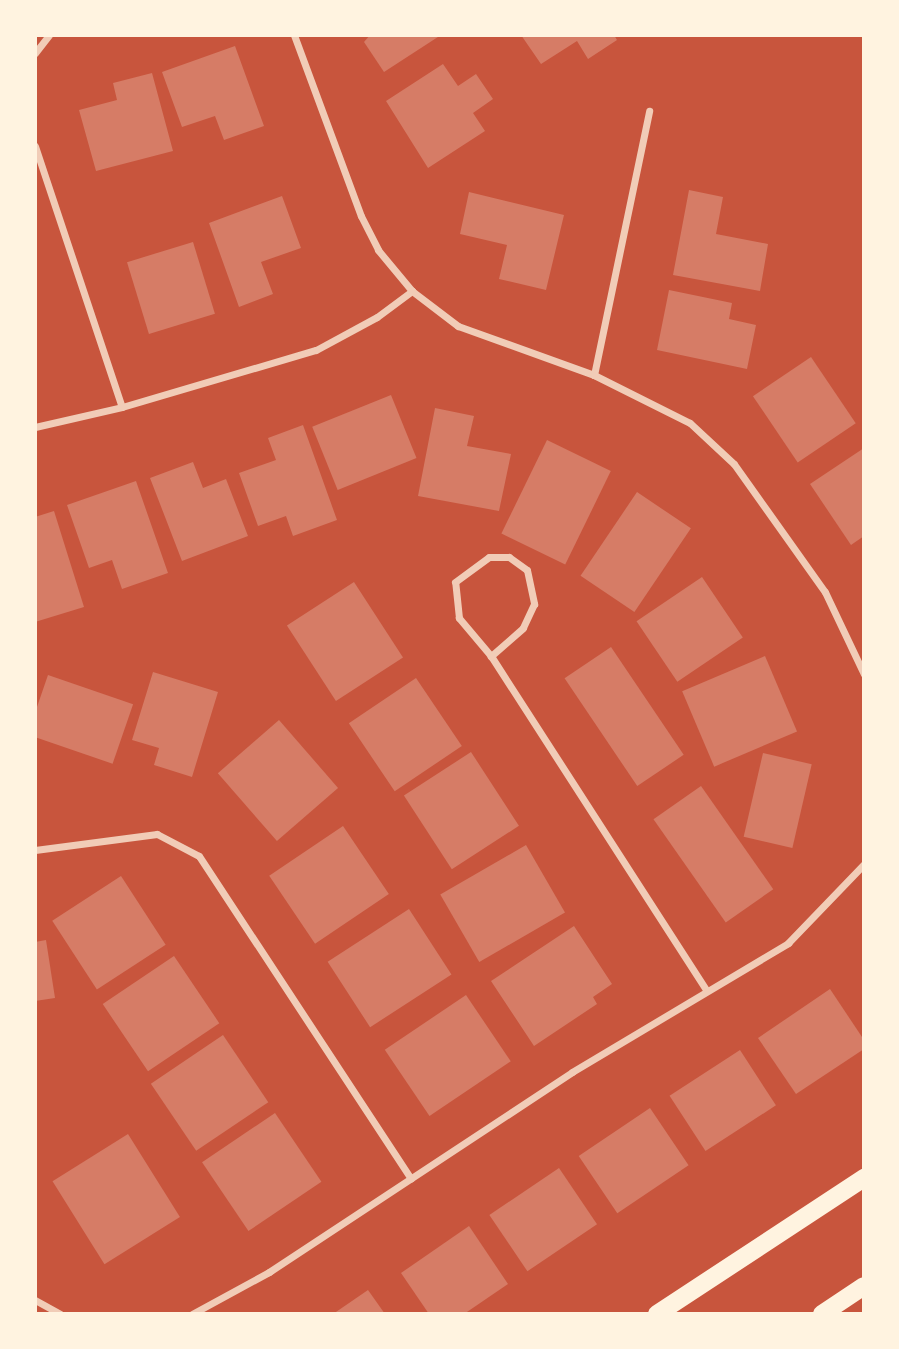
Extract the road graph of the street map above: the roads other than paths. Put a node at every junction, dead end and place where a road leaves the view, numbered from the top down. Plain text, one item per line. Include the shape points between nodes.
1 (49, 35) edge
2 (294, 35) edge
3 (35, 53) edge
4 (649, 111) dead end
5 (35, 146) edge
6 (412, 291) junction
7 (594, 375) junction
8 (122, 407) junction
9 (35, 427) edge
10 (491, 656) junction
11 (864, 674) edge
12 (35, 850) edge
13 (864, 864) edge
14 (706, 989) junction
15 (864, 1178) edge
16 (411, 1179) junction
17 (864, 1286) edge
18 (35, 1300) edge
19 (60, 1314) edge
20 (192, 1314) edge
21 (657, 1314) edge
22 (821, 1314) edge

1 - 3 street
2 - 6 street via 360,216 378,250
4 - 7 street
5 - 8 street
6 - 7 street via 458,326
6 - 8 street via 368,323 316,349
7 - 11 street via 690,423 734,464 825,592
8 - 9 street
10 - 10 street via 459,618 455,582 489,557 509,557 527,570 534,604 523,628
10 - 14 street
12 - 16 street via 157,834 199,856
13 - 14 street via 788,943
14 - 16 street
15 - 21 main road
16 - 20 street via 269,1272
17 - 22 main road
18 - 19 street

